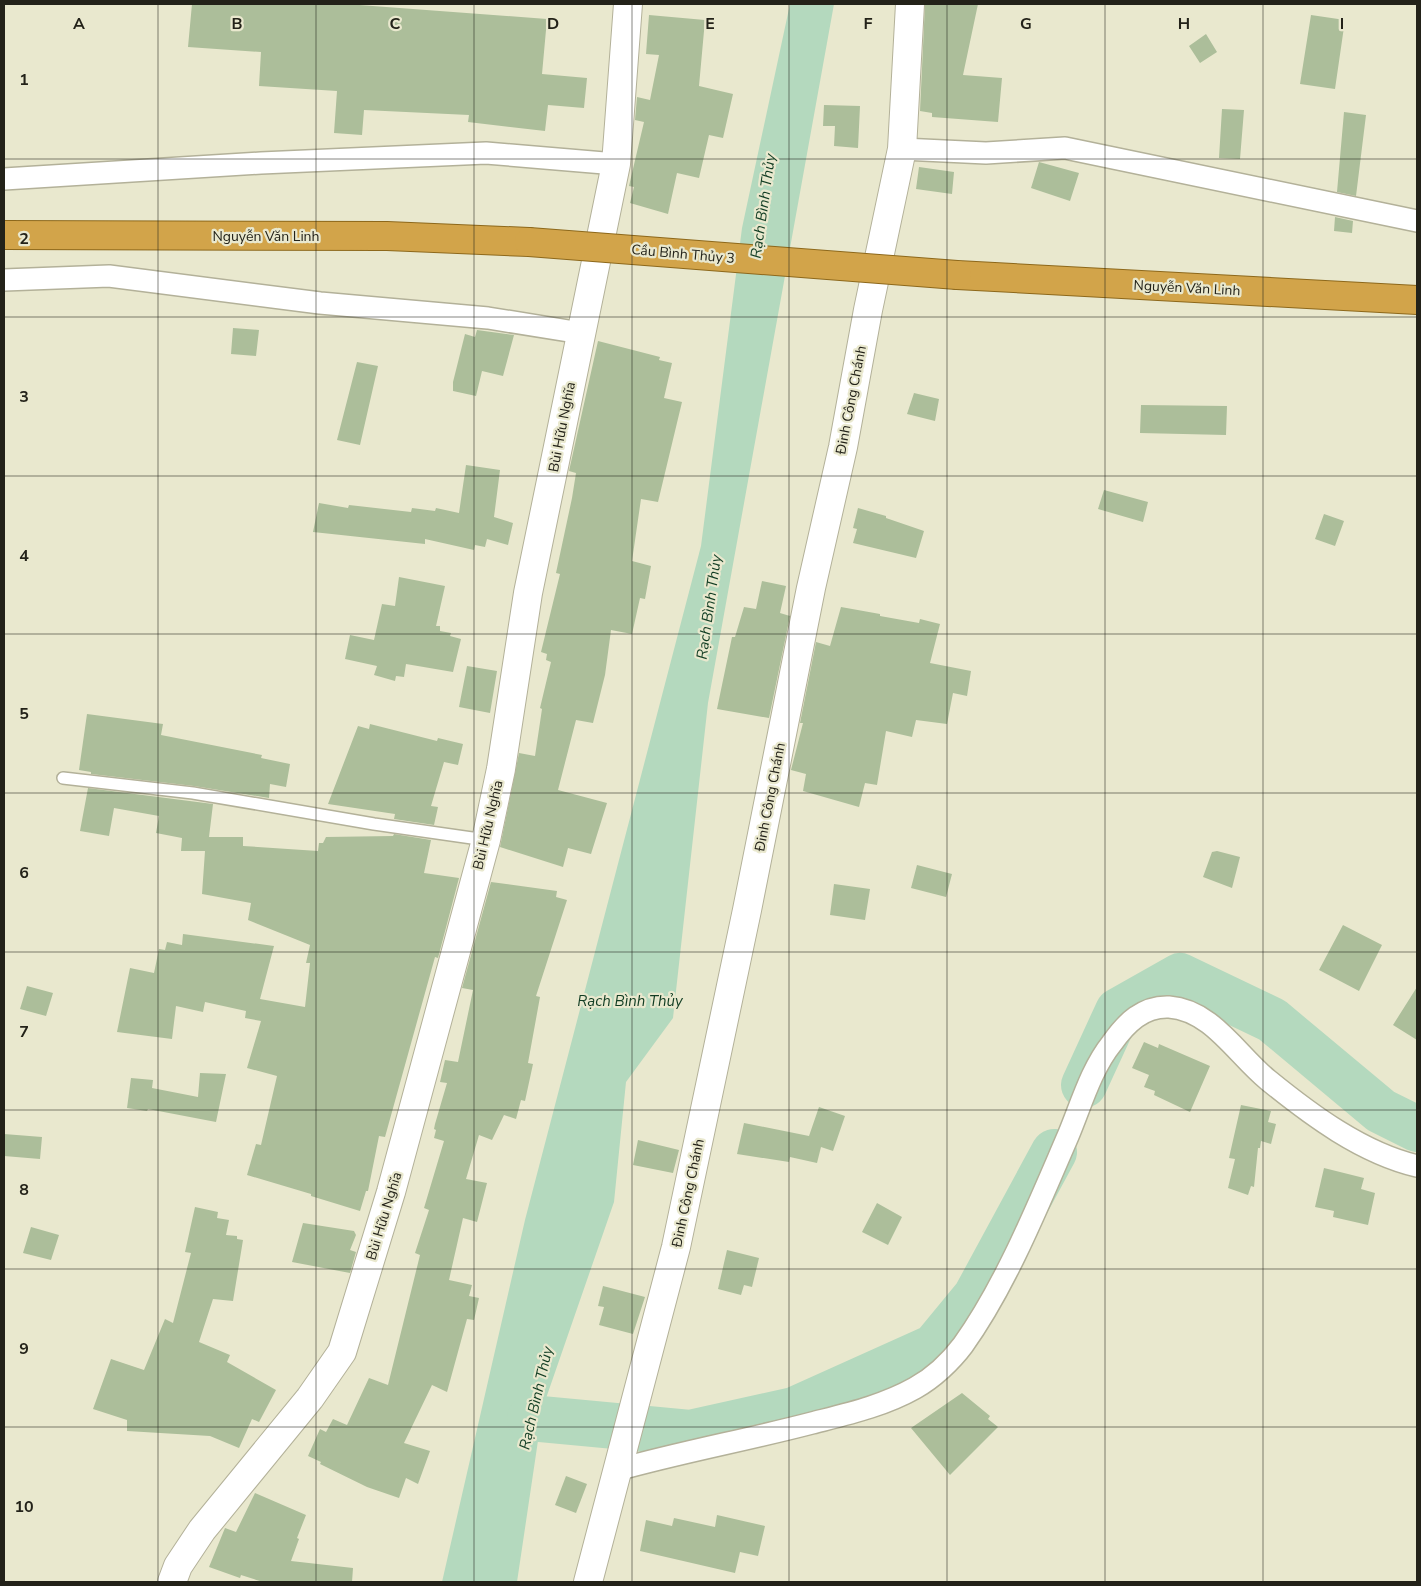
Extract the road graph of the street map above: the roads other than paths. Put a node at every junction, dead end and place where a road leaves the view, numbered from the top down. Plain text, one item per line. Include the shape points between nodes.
1 (628, 4) edge
2 (910, 4) edge
3 (902, 149) junction
4 (616, 164) junction
5 (4, 179) edge
6 (1417, 221) edge
7 (4, 235) edge
8 (529, 242) joint
9 (957, 275) joint
10 (4, 280) edge
11 (1417, 300) edge
12 (581, 333) junction
13 (63, 778) dead end
14 (486, 840) junction
15 (1417, 1166) edge
16 (618, 1465) junction
17 (172, 1582) edge
18 (588, 1582) edge

1 - 4 main road, Bùi Hữu Nghĩa
2 - 3 main road, Đinh Công Chánh
3 - 6 street via 986,153 1065,148
3 - 16 main road, Đinh Công Chánh via 680,1229
4 - 5 street via 486,153 251,163
4 - 12 main road, Bùi Hữu Nghĩa
7 - 8 highway, Nguyễn Văn Linh via 387,236
8 - 9 highway, Cầu Bình Thủy 3, bridge
9 - 11 highway, Nguyễn Văn Linh
10 - 12 street via 109,276 320,303 488,318
12 - 14 main road, Bùi Hữu Nghĩa via 528,593 501,768
13 - 14 lane via 193,793
14 - 17 main road, Bùi Hữu Nghĩa via 411,1125 342,1352 310,1398 202,1530 178,1566
15 - 16 street via 1398,1162 1371,1149 1327,1122 1268,1080 1220,1032 1192,1013 1169,1008 1143,1012 1123,1029 1102,1057 994,1296 962,1346 940,1369 917,1387 863,1410
16 - 18 main road, Đinh Công Chánh

